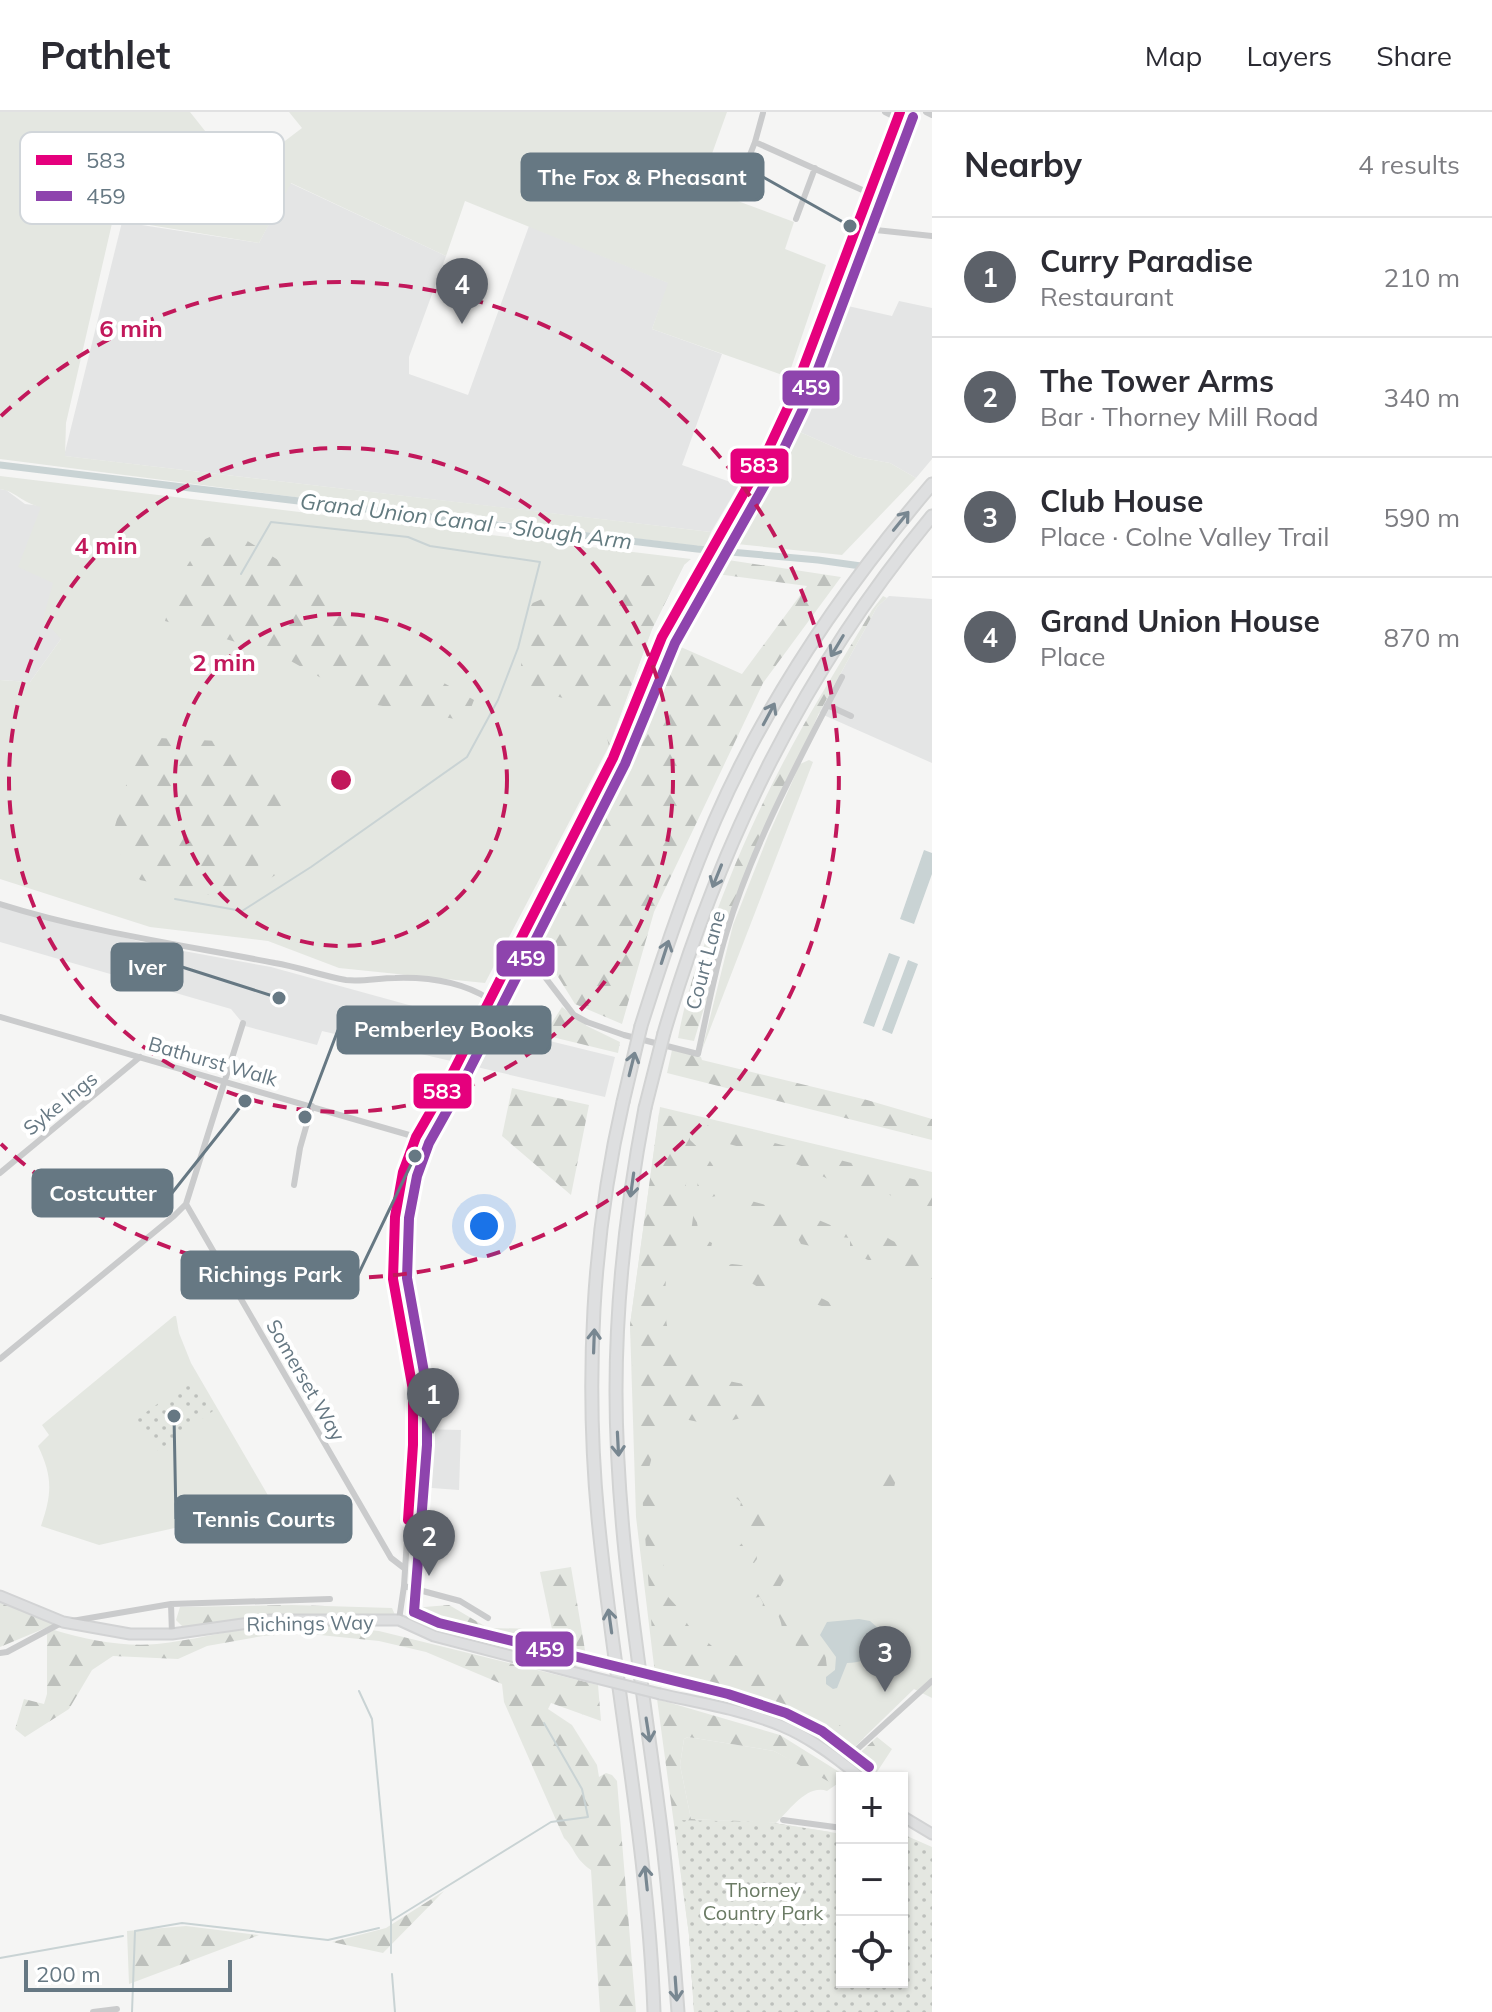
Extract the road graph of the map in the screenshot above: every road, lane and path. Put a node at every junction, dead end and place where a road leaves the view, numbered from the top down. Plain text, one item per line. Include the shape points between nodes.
1 (885, 112) edge
2 (926, 112) edge
3 (763, 113) edge
4 (899, 115) edge
5 (932, 115) edge
6 (755, 142) junction
7 (815, 168) junction
8 (736, 190) dead end
9 (869, 193) junction
10 (796, 219) dead end
11 (857, 228) junction
12 (932, 236) edge
13 (932, 484) edge
14 (932, 516) edge
15 (842, 677) dead end
16 (827, 705) junction
17 (851, 716) dead end
18 (0, 904) edge
19 (512, 953) junction
20 (489, 999) junction
21 (0, 1017) edge
22 (243, 1023) dead end
23 (140, 1057) junction
24 (223, 1081) junction
25 (312, 1106) junction
26 (416, 1137) junction
27 (0, 1173) edge
28 (294, 1185) dead end
29 (186, 1204) junction
30 (0, 1359) edge
31 (404, 1568) junction
32 (404, 1586) junction
33 (0, 1596) edge
34 (330, 1599) dead end
35 (171, 1604) junction
36 (488, 1618) dead end
37 (399, 1620) junction
38 (64, 1622) junction
39 (172, 1634) junction
40 (0, 1653) edge
41 (932, 1681) edge
42 (843, 1762) junction
43 (854, 1772) edge
44 (783, 1820) dead end
45 (908, 1823) edge
46 (836, 1827) edge
47 (932, 1834) edge
48 (117, 2009) dead end
49 (93, 2012) edge
50 (654, 2012) edge
51 (678, 2012) edge

1 - 4 street
2 - 5 street
3 - 6 street
4 - 9 street
6 - 7 street
6 - 8 street
7 - 9 street
7 - 10 street
9 - 11 street
11 - 12 street
11 - 19 street via 766,454 662,637 613,758
50 -> 13 highway, bridge via 645,1870 607,1597 594,1447 598,1273 615,1137 641,1026 677,913 716,817 773,705 857,577
14 -> 51 highway, bridge via 848,628 738,825 699,920 645,1108 618,1307 617,1434 624,1549 666,1868
15 - 16 street, Court Lane
16 - 17 street
16 - 19 street, Court Lane via 769,824 726,934 698,1054 624,1035 574,1015 538,968
18 - 20 street via 349,980 436,980
19 - 20 street
20 - 26 street
21 - 23 street, Bathurst Walk
22 - 24 street
23 - 24 street, Bathurst Walk
23 - 27 street, Syke Ings
24 - 25 street, Bathurst Walk
24 - 29 street
25 - 26 street, Bathurst Walk
25 - 28 street
26 - 31 street via 395,1217 393,1279 413,1390
29 - 30 street
29 - 31 street, Somerset Way via 391,1558
31 - 32 street
32 - 36 street via 460,1601
32 - 37 street
33 - 38 street, Richings Way
34 - 35 street, Richings Way
35 - 38 street, Richings Way
35 - 39 street
37 - 39 street, Richings Way via 270,1620
37 - 42 street, bridge via 434,1636 782,1726
38 - 39 street, Richings Way via 130,1634
38 - 40 street
41 - 42 street
42 - 43 street
44 - 46 street
45 - 47 street
48 - 49 street

